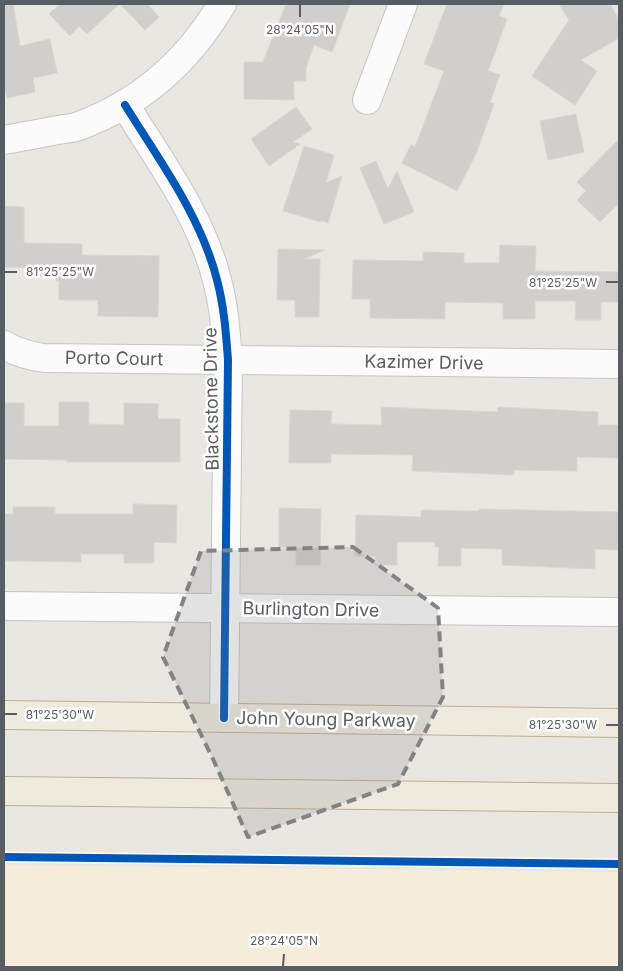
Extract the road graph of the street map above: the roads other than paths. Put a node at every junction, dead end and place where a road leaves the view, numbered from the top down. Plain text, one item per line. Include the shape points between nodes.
1 (222, 4) edge
2 (403, 4) edge
3 (367, 100) dead end
4 (124, 105) junction
5 (4, 140) edge
6 (4, 345) edge
7 (228, 360) junction
8 (619, 364) edge
9 (4, 606) edge
10 (225, 608) junction
11 (619, 612) edge
12 (4, 715) edge
13 (224, 718) junction
14 (619, 723) edge
15 (4, 792) edge
16 (619, 798) edge

1 - 4 street via 202,34 174,66 144,93
2 - 3 street
4 - 5 street via 78,126
4 - 7 street, Blackstone Drive via 182,197 203,238 222,299
6 - 7 street, Porto Court via 44,358
7 - 8 street, Kazimer Drive
7 - 10 street, Blackstone Drive
9 - 10 street, Burlington Drive
10 - 11 street, Burlington Drive
10 - 13 street, Blackstone Drive
12 - 13 highway, John Young Parkway
13 - 14 highway, John Young Parkway
15 - 16 highway

